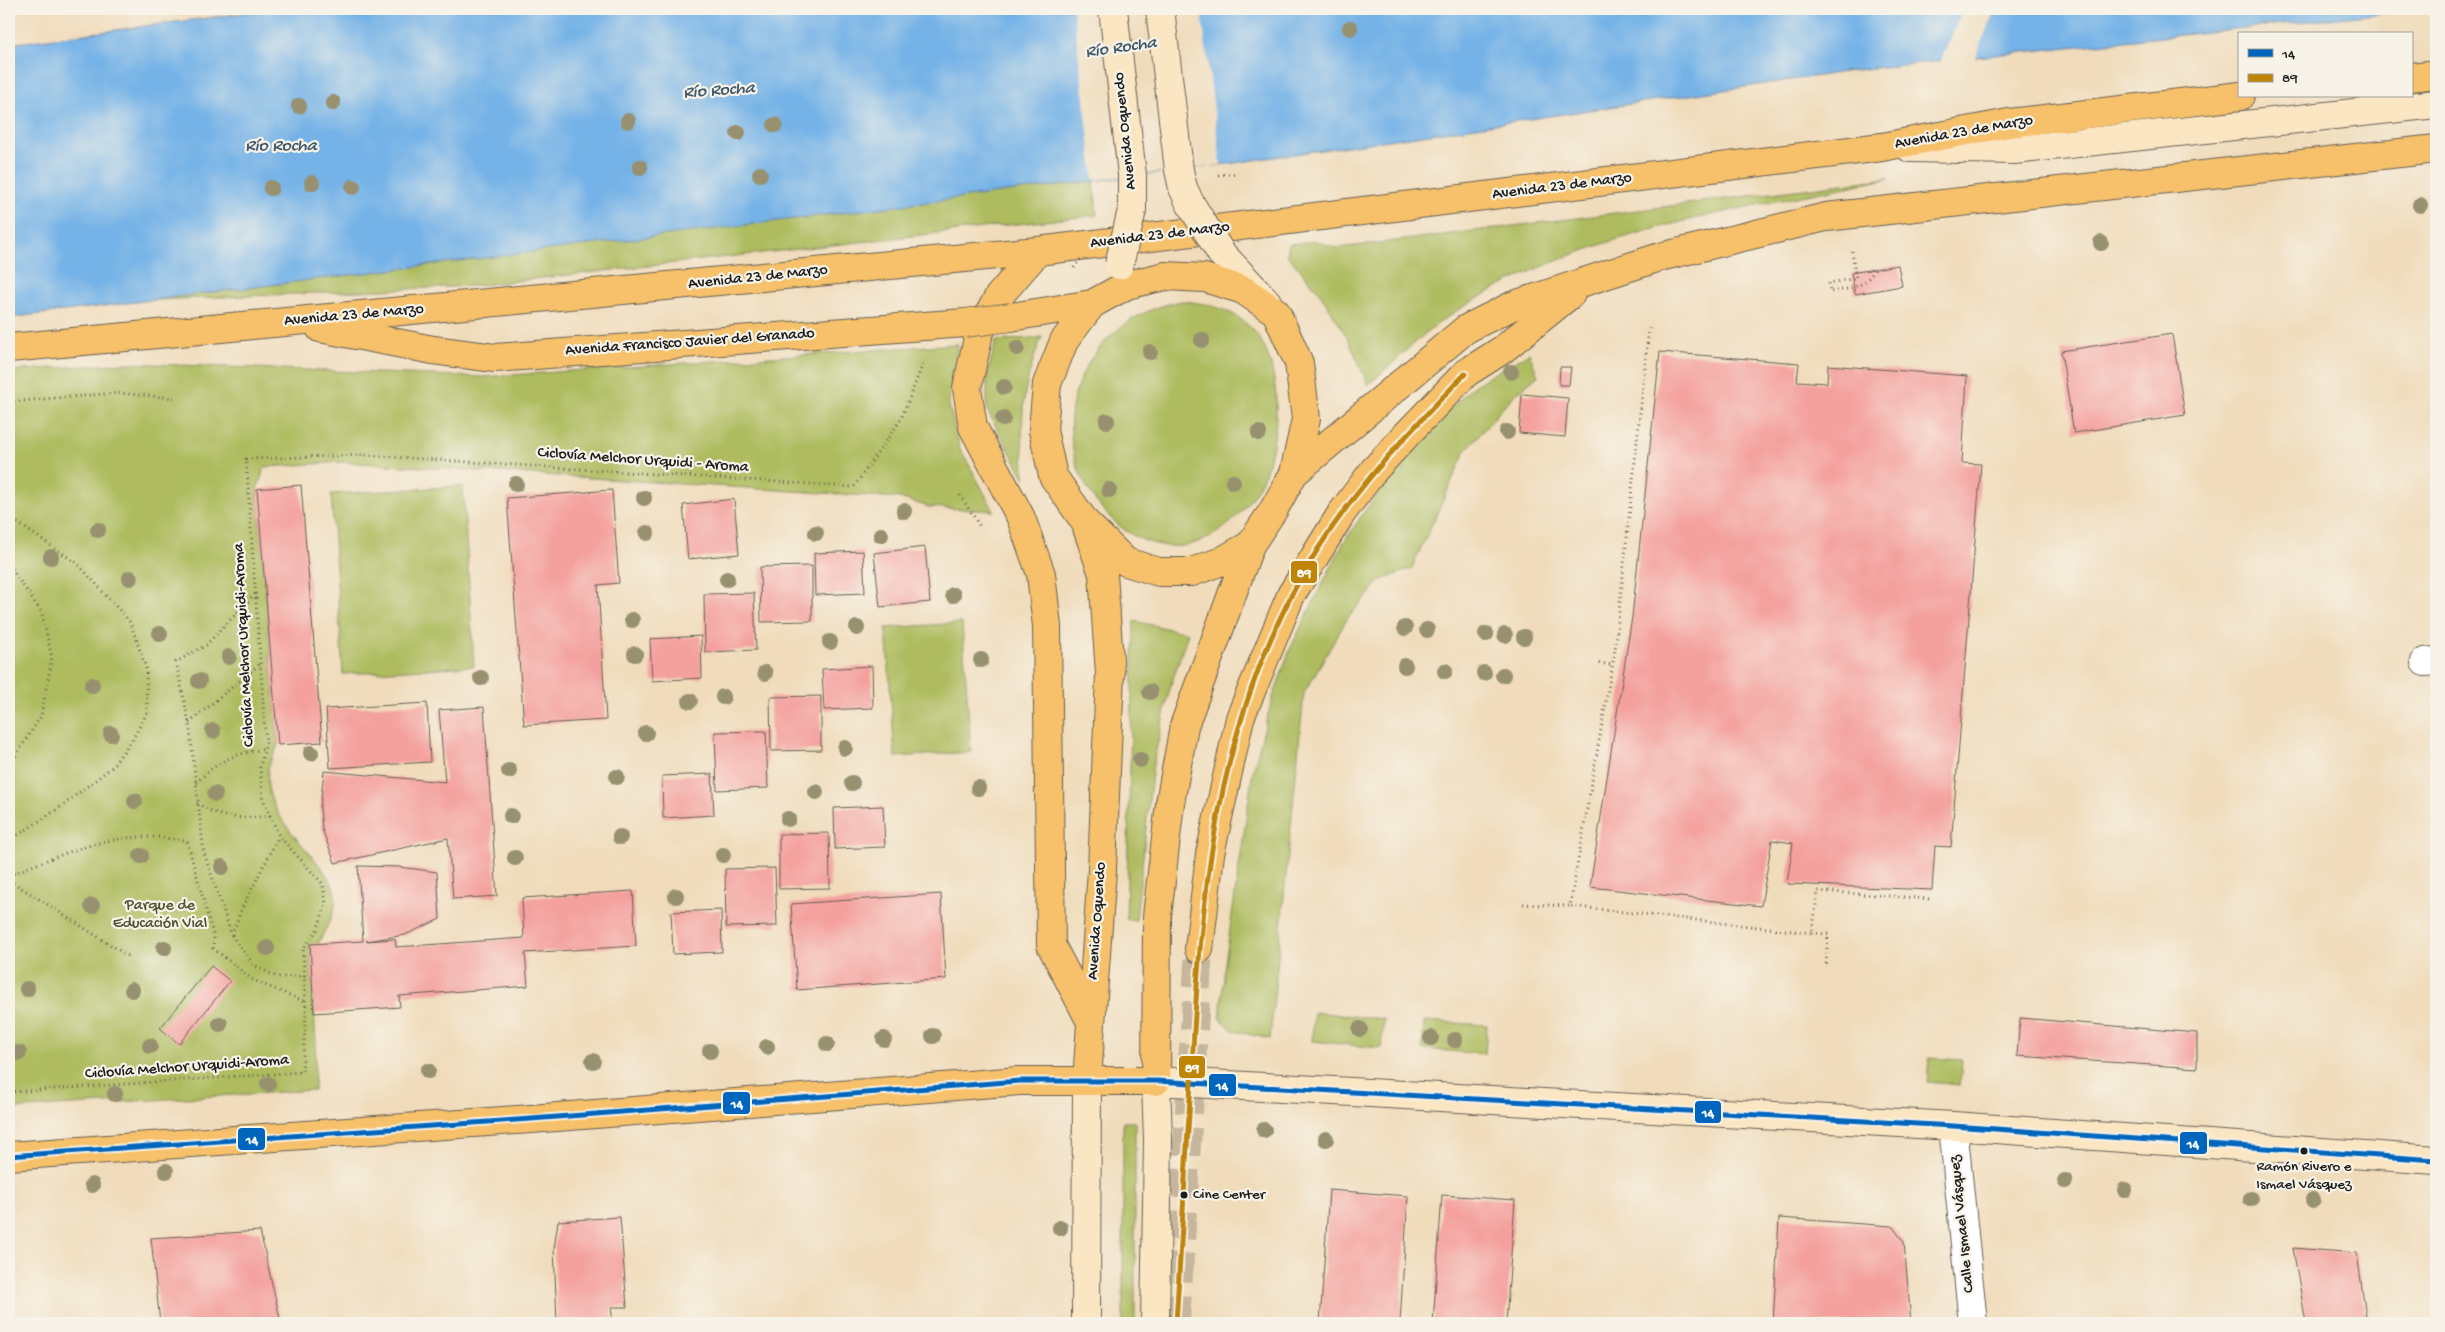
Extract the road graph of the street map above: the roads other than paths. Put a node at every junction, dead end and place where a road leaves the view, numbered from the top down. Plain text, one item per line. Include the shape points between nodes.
1 (1112, 9) edge
2 (1160, 9) edge
3 (2436, 74) edge
4 (2412, 77) edge
5 (2238, 96) edge
6 (2436, 104) edge
7 (1882, 147) junction
8 (2436, 149) edge
9 (1038, 250) junction
10 (1582, 284) junction
11 (1092, 304) junction
12 (1276, 312) junction
13 (289, 322) junction
14 (9, 348) edge
15 (1294, 473) junction
16 (1085, 522) junction
17 (1250, 545) junction
18 (1199, 949) tunnel mouth
19 (1091, 1022) junction
20 (1087, 1080) junction
21 (1156, 1081) junction
22 (1953, 1126) junction
23 (9, 1156) edge
24 (2436, 1160) edge
25 (1086, 1323) edge
26 (1155, 1323) edge
27 (1973, 1323) edge

1 - 11 main road, Avenida Oquendo, bridge via 1132,175 1132,210 1119,265
2 - 12 main road, bridge via 1182,188 1221,252
3 - 4 main road
5 - 7 main road, Avenida 23 de Marzo via 2009,123
6 - 7 main road via 2014,150
7 - 9 main road, Avenida 23 de Marzo
8 - 10 main road via 1826,217 1660,257
9 - 13 main road, Avenida 23 de Marzo
9 - 19 main road via 999,296 979,333 967,388 973,427 1021,518 1041,574 1047,626 1051,945
10 - 15 main road via 1514,305 1466,329
10 - 18 main road via 1502,350 1466,373 1403,438 1341,514 1291,595 1240,718 1210,854
11 - 12 main road via 1127,285 1165,276 1205,278 1243,290
11 - 13 main road, Avenida Francisco Javier del Granado, bridge via 965,323 494,358 433,350
11 - 16 main road via 1064,341 1047,384 1043,430 1053,476
12 - 15 main road via 1299,363 1306,419
13 - 14 main road, Avenida 23 de Marzo
15 - 17 main road
16 - 17 main road via 1126,562 1158,572 1192,572 1222,561
16 - 19 main road, Avenida Oquendo via 1103,574 1110,674 1102,870
17 - 21 main road via 1184,726 1172,793 1157,916
19 - 20 main road, Avenida Oquendo
20 - 21 main road
20 - 23 main road via 1020,1081
20 - 25 main road, Avenida Oquendo
21 - 22 main road
21 - 26 main road
22 - 24 main road
22 - 27 street, Calle Ismael Vásquez

